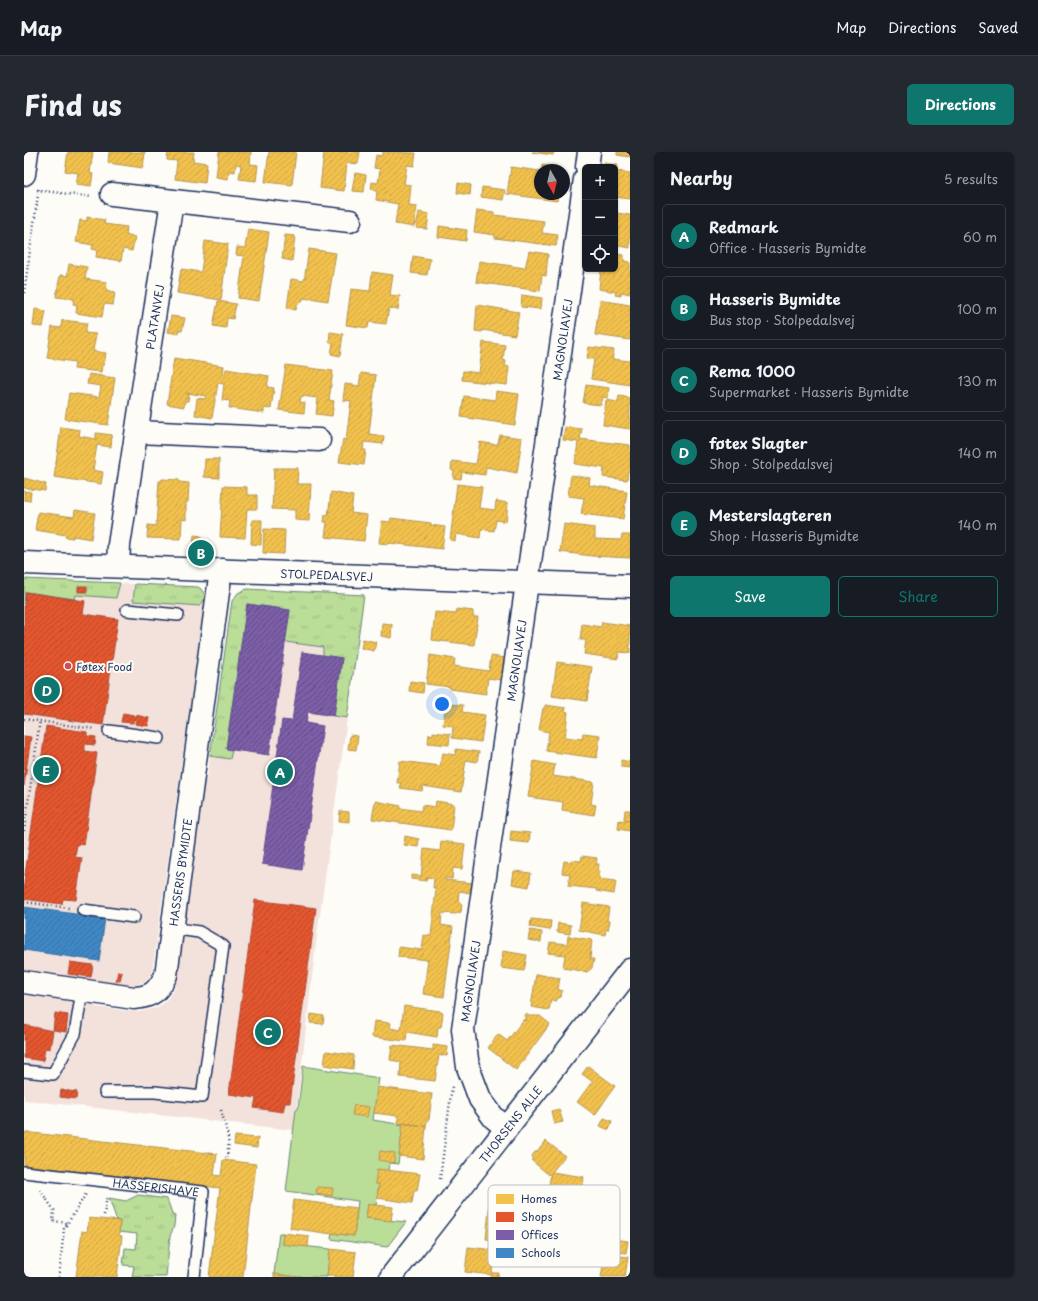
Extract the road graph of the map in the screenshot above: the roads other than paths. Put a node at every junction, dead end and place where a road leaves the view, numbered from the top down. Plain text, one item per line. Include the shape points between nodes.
1 (27, 152) edge
2 (589, 152) edge
3 (587, 164) edge
4 (32, 178) edge
5 (112, 194) road end
6 (582, 200) edge
7 (172, 201) junction
8 (350, 220) dead end
9 (136, 432) junction
10 (319, 440) dead end
11 (24, 563) edge
12 (118, 566) junction
13 (221, 570) junction
14 (528, 581) junction
15 (630, 586) edge
16 (127, 610) dead end
17 (178, 616) dead end
18 (109, 731) road end
19 (160, 738) dead end
20 (83, 910) road end
21 (134, 917) dead end
22 (171, 928) junction
23 (630, 970) edge
24 (24, 982) edge
25 (82, 991) junction
26 (24, 1070) edge
27 (105, 1092) dead end
28 (507, 1128) junction
29 (24, 1172) edge
30 (401, 1273) edge
31 (194, 1277) edge

1 - 4 street
2 - 3 street
5 - 7 street
6 - 14 street, MAGNOLIAVEJ
7 - 8 street
7 - 9 street, PLATANVEJ
9 - 10 street
9 - 12 street, PLATANVEJ
11 - 12 street, STOLPEDALSVEJ
12 - 13 street, STOLPEDALSVEJ
13 - 14 street, STOLPEDALSVEJ
13 - 22 street, HASSERIS BYMIDTE
14 - 15 street, STOLPEDALSVEJ
14 - 28 street, MAGNOLIAVEJ via 463,1029 468,1067 480,1099 494,1118
16 - 17 lane
18 - 19 lane
20 - 21 lane
22 - 25 street, HASSERIS BYMIDTE via 166,975 155,993 134,998
22 - 27 lane via 199,932 223,946 202,1097 156,1092
23 - 28 street, THORSENS ALLE
24 - 25 street, HASSERIS BYMIDTE
25 - 26 lane via 75,1034 52,1074
28 - 30 street, THORSENS ALLE
29 - 31 lane, HASSERISHAVE via 203,1192

